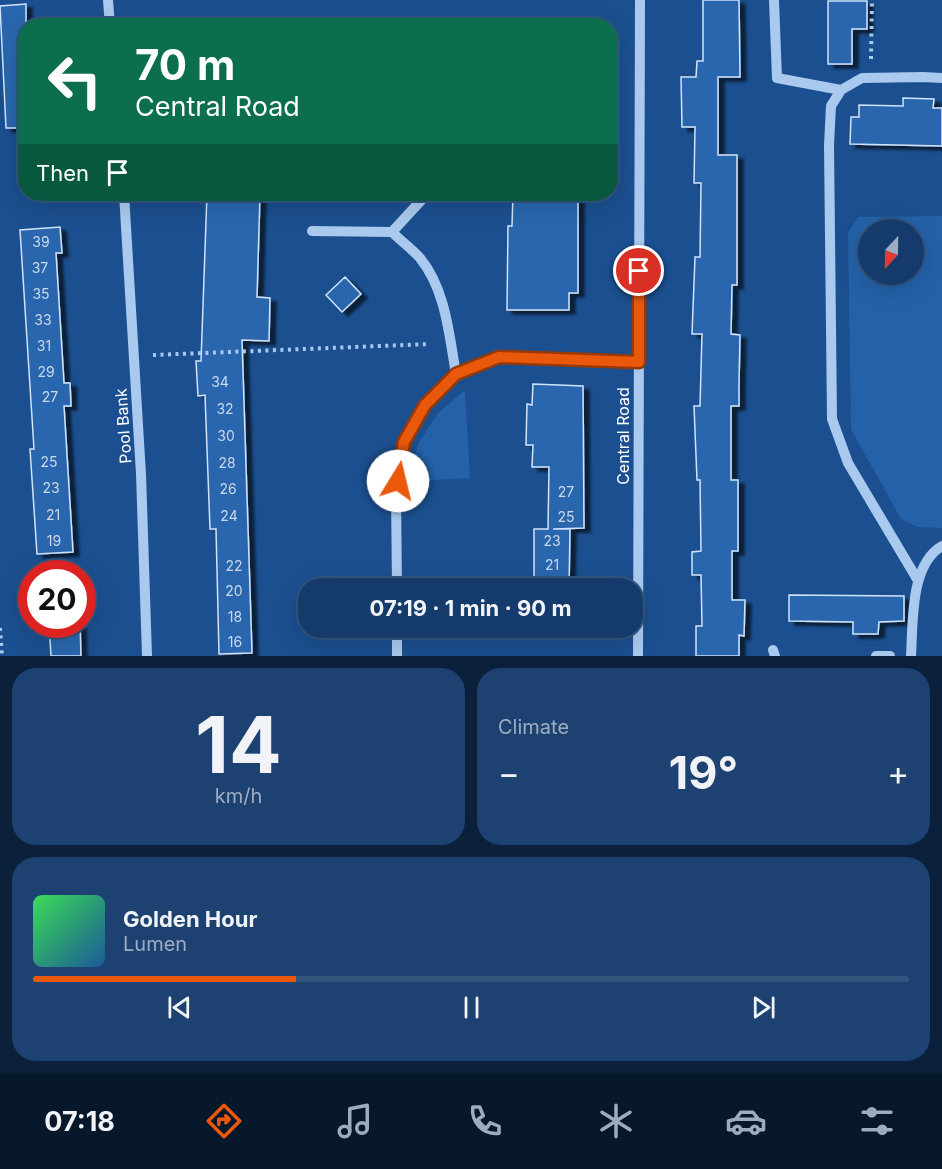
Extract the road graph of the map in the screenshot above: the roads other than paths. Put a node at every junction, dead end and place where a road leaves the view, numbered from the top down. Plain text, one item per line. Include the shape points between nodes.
1 (108, 0) edge
2 (640, 0) edge
3 (774, 0) edge
4 (109, 18) edge
5 (942, 78) edge
6 (841, 90) junction
7 (124, 201) edge
8 (421, 201) edge
9 (312, 231) dead end
10 (392, 232) junction
11 (639, 362) junction
12 (456, 374) junction
13 (942, 546) edge
14 (397, 578) edge
15 (917, 579) junction
16 (397, 638) edge
17 (147, 656) edge
18 (398, 656) edge
19 (638, 656) edge
20 (876, 656) edge
21 (890, 656) edge
22 (910, 656) edge

1 - 4 street
2 - 11 street, Central Road
3 - 6 street via 777,78
5 - 6 street via 862,78
6 - 15 street via 831,106 829,146 832,419 848,463
7 - 17 street, Pool Bank via 141,474
8 - 10 street
9 - 10 street
10 - 12 street via 420,258 435,283
11 - 12 street via 499,357
11 - 19 street, Central Road
12 - 14 street via 425,405 404,442 396,494
13 - 15 street via 934,550
15 - 22 street
16 - 18 street
20 - 21 street

